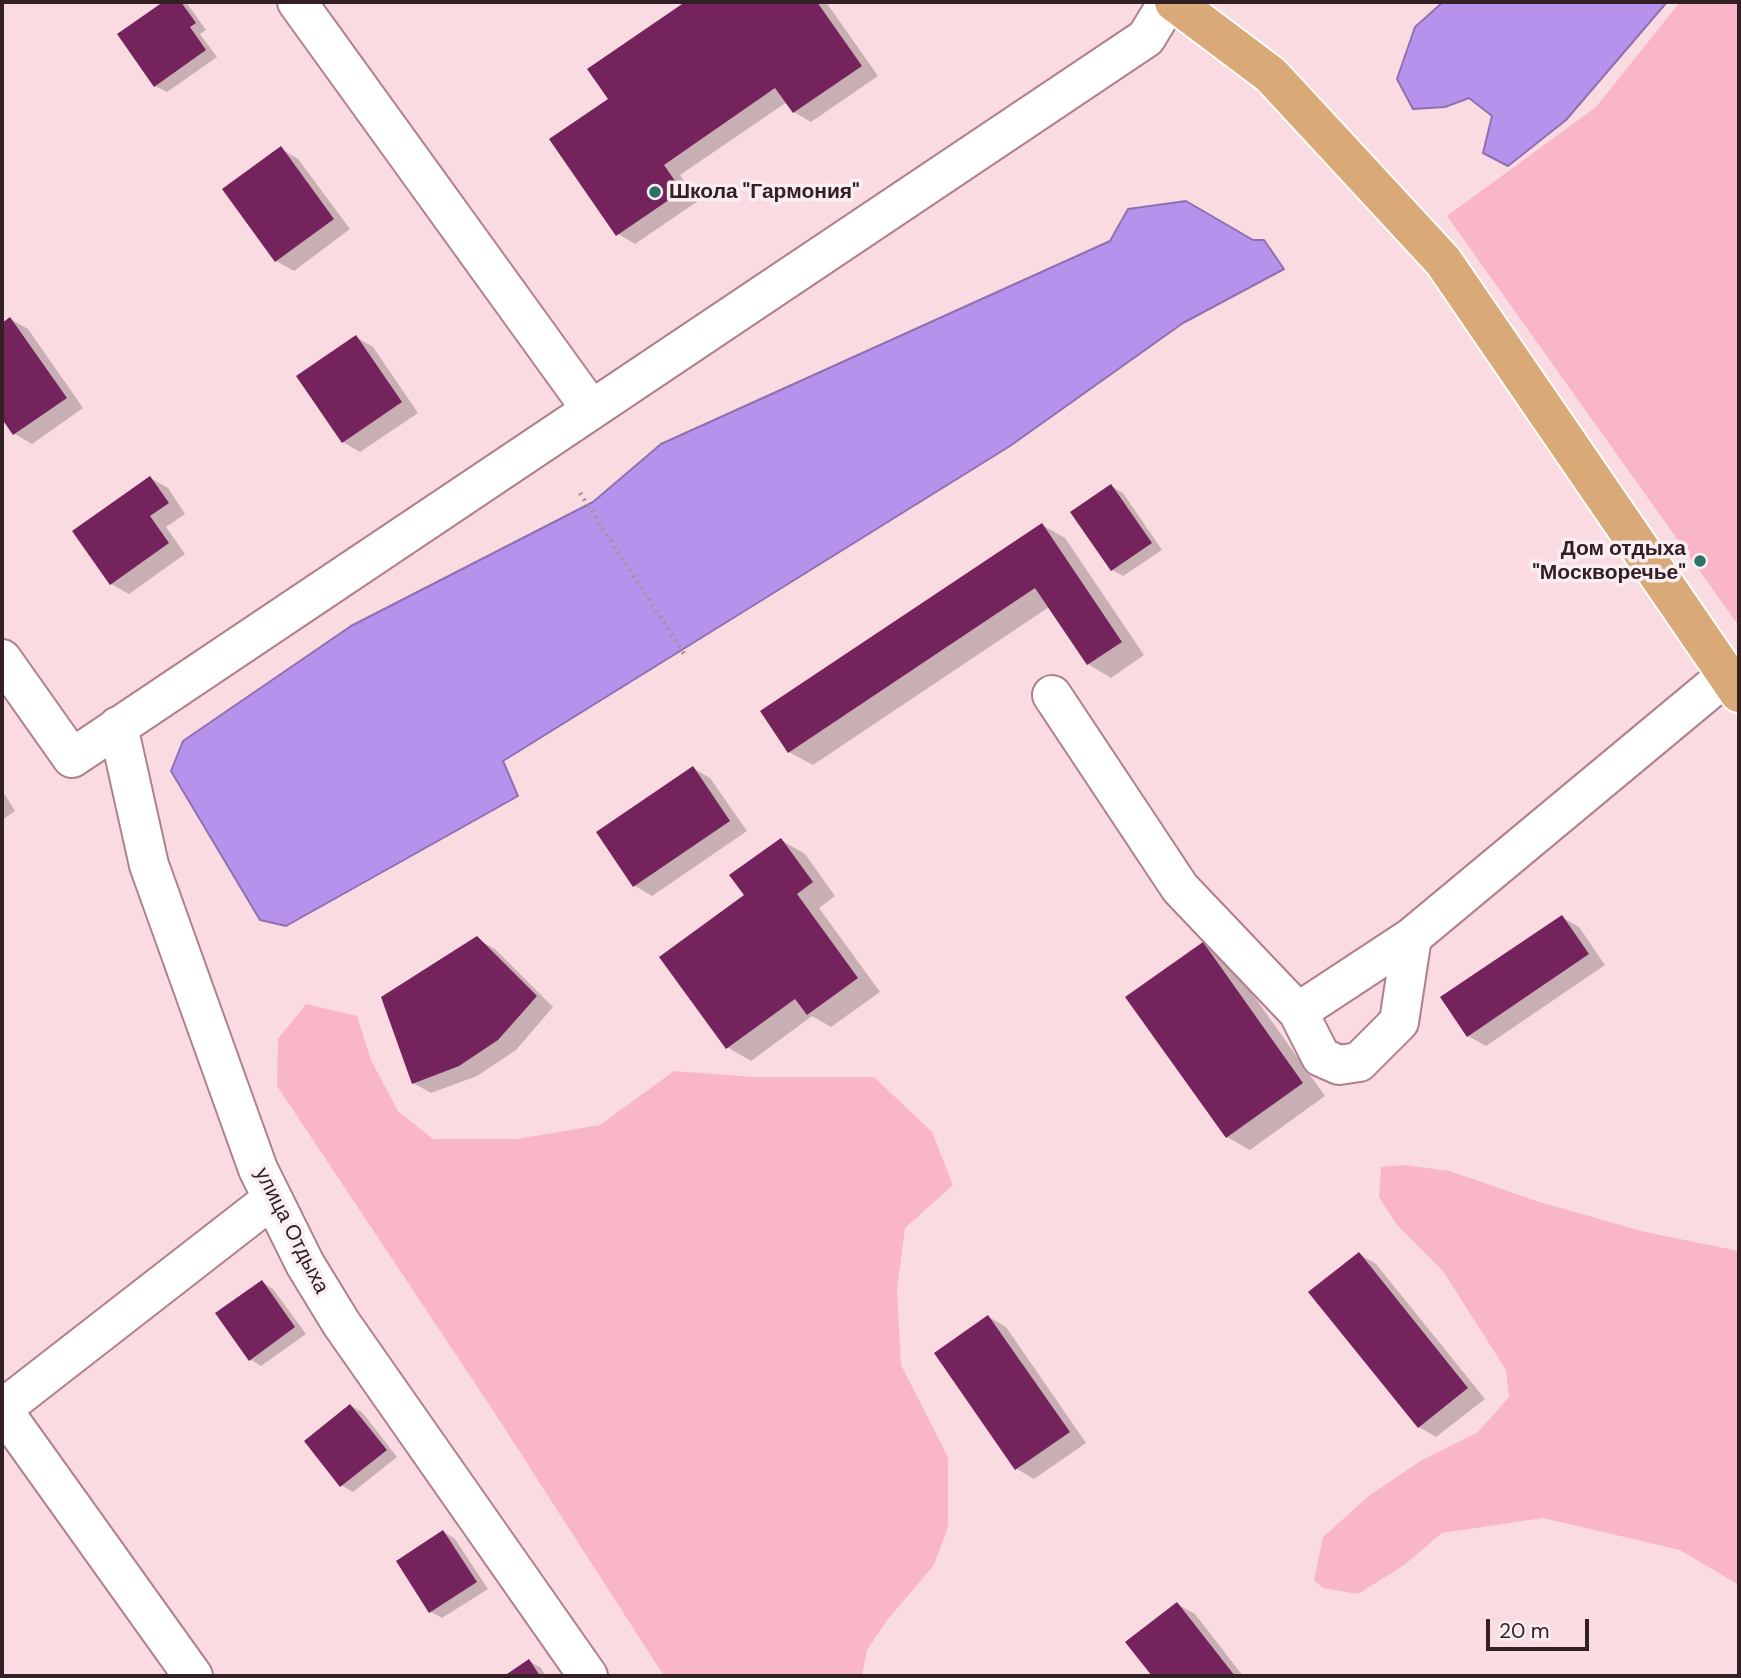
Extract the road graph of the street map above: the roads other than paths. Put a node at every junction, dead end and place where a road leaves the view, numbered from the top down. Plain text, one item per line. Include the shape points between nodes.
1 (297, 2) edge
2 (1168, 2) edge
3 (1174, 2) edge
4 (591, 409) junction
5 (2, 659) edge
6 (1733, 684) edge
7 (1052, 695) dead end
8 (118, 726) junction
9 (1412, 937) junction
10 (1298, 1012) junction
11 (272, 1199) junction
12 (19, 1380) edge
13 (192, 1676) edge
14 (588, 1676) edge

1 - 4 street
2 - 4 street via 1146,38
3 - 6 main road via 1271,75 1443,261
4 - 8 street
5 - 8 street via 72,758
6 - 9 street
7 - 10 street via 1180,888
8 - 11 street, улица Отдыха via 149,864
9 - 10 street
9 - 10 street via 1399,1022 1359,1062 1339,1065 1321,1057
11 - 12 street
11 - 14 street, улица Отдыха via 341,1323
12 - 13 street via 2,1409

